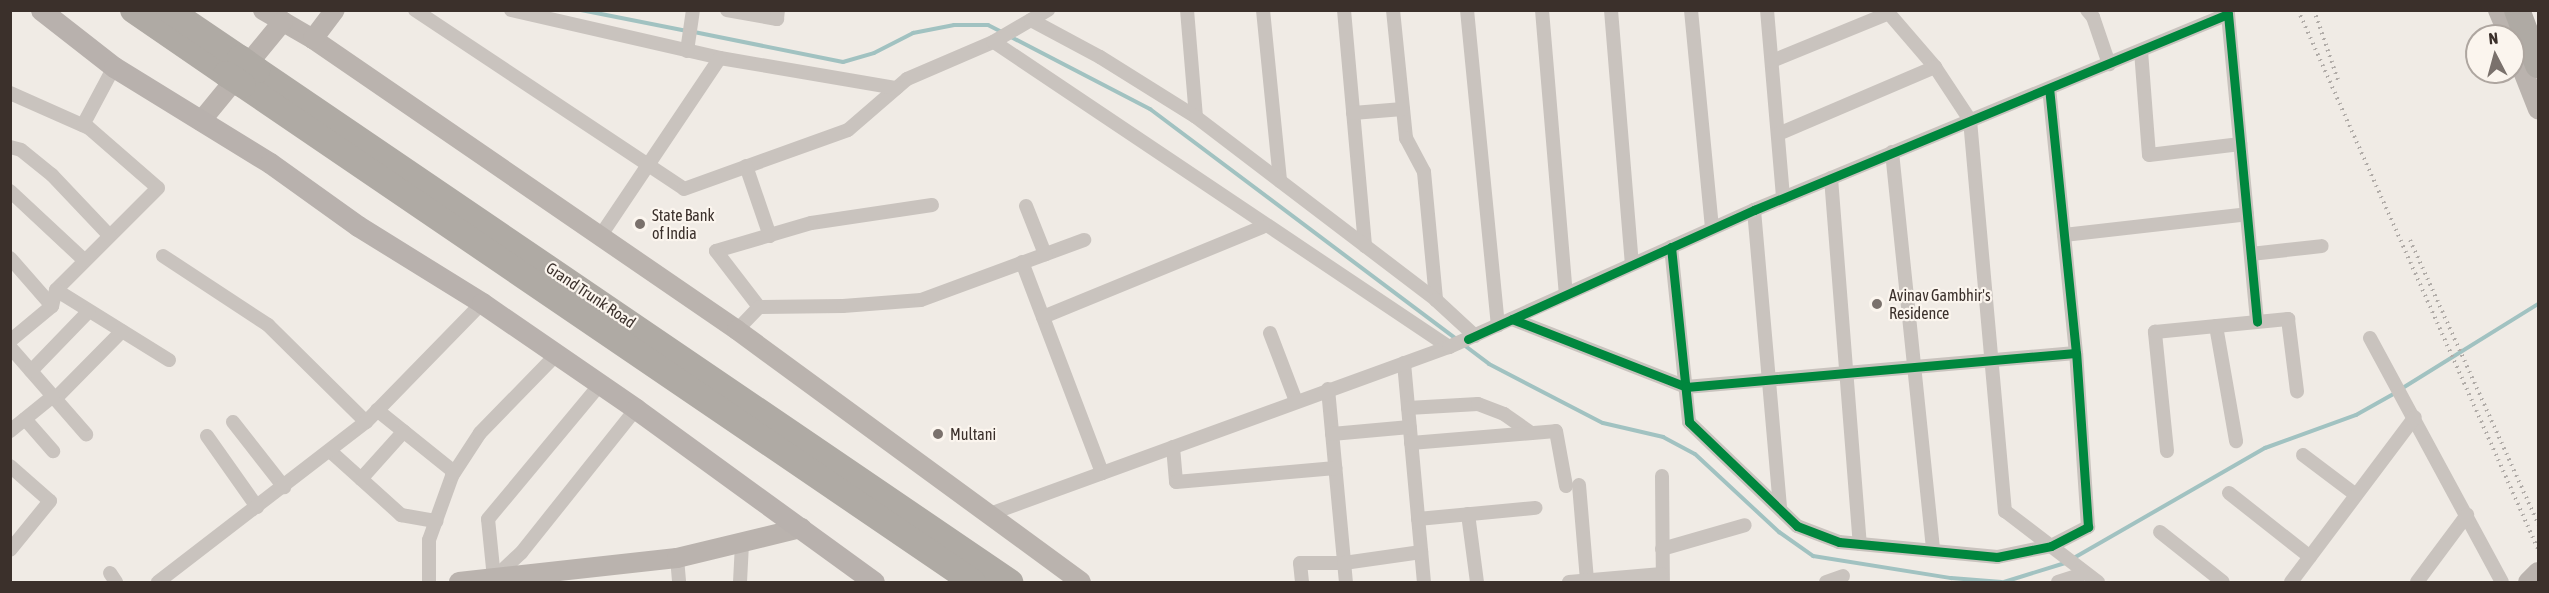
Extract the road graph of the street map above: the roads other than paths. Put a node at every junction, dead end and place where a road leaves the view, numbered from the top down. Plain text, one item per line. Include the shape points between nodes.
1 (41, 10) edge
2 (133, 10) edge
3 (169, 10) edge
4 (263, 10) edge
5 (335, 10) edge
6 (511, 10) edge
7 (727, 10) edge
8 (778, 10) edge
9 (1048, 10) edge
10 (1187, 10) edge
11 (1263, 10) edge
12 (1344, 10) edge
13 (1394, 10) edge
14 (1467, 10) edge
15 (1542, 10) edge
16 (1611, 10) edge
17 (1691, 10) edge
18 (1767, 10) edge
19 (2087, 10) edge
20 (2498, 10) edge
21 (2517, 10) edge
22 (2535, 10) edge
23 (421, 12) edge
24 (1888, 12) edge
25 (692, 15) edge
26 (2538, 19) edge
27 (1031, 20) junction
28 (282, 21) junction
29 (2504, 24) edge
30 (313, 39) junction
31 (997, 40) junction
32 (688, 46) junction
33 (2141, 51) junction
34 (720, 58) junction
35 (1772, 61) junction
36 (2109, 64) junction
37 (2538, 65) edge
38 (114, 67) junction
39 (1935, 67) junction
40 (242, 72) junction
41 (2525, 76) edge
42 (896, 88) junction
43 (2049, 89) junction
44 (10, 93) edge
45 (1403, 109) junction
46 (2538, 109) edge
47 (1353, 113) junction
48 (1196, 117) junction
49 (1970, 120) junction
50 (201, 121) junction
51 (83, 125) junction
52 (1778, 134) junction
53 (2240, 144) junction
54 (10, 147) edge
55 (1892, 152) junction
56 (648, 165) junction
57 (746, 166) junction
58 (1831, 178) junction
59 (1280, 181) junction
60 (10, 191) edge
61 (1783, 198) junction
62 (932, 206) dead end
63 (1026, 206) dead end
64 (1754, 210) junction
65 (2247, 214) junction
66 (1262, 228) dead end
67 (1712, 228) junction
68 (109, 235) junction
69 (2064, 235) junction
70 (601, 236) junction
71 (770, 236) junction
72 (1084, 240) dead end
73 (1365, 246) junction
74 (2322, 246) dead end
75 (1671, 247) junction
76 (1045, 254) junction
77 (2251, 254) junction
78 (163, 256) dead end
79 (10, 258) edge
80 (84, 260) junction
81 (1022, 262) junction
82 (1632, 264) junction
83 (56, 290) junction
84 (1566, 294) junction
85 (1436, 300) junction
86 (482, 303) junction
87 (52, 306) junction
88 (759, 307) junction
89 (89, 311) junction
90 (1043, 317) junction
91 (1512, 319) junction
92 (2257, 322) junction
93 (1498, 325) junction
94 (2216, 326) junction
95 (737, 330) junction
96 (122, 331) junction
97 (1270, 333) dead end
98 (1472, 337) junction
99 (2370, 338) dead end
100 (12, 340) edge
101 (1451, 346) junction
102 (2076, 353) junction
103 (555, 356) junction
104 (170, 360) dead end
105 (1992, 362) junction
106 (1404, 363) junction
107 (1914, 369) junction
108 (31, 371) junction
109 (1847, 374) junction
110 (1768, 381) junction
111 (599, 386) junction
112 (1686, 387) junction
113 (1328, 389) junction
114 (2297, 391) dead end
115 (54, 397) junction
116 (1296, 401) junction
117 (636, 408) junction
118 (1408, 408) junction
119 (377, 410) junction
120 (2415, 417) junction
121 (233, 422) dead end
122 (366, 422) junction
123 (16, 423) edge
124 (1410, 427) junction
125 (404, 431) junction
126 (1531, 433) junction
127 (86, 434) dead end
128 (1332, 434) junction
129 (207, 436) dead end
130 (2236, 441) dead end
131 (1411, 443) junction
132 (1173, 447) junction
133 (53, 451) dead end
134 (330, 451) junction
135 (2167, 451) dead end
136 (2303, 455) dead end
137 (10, 466) edge
138 (1335, 468) junction
139 (454, 472) junction
140 (1102, 473) junction
141 (1662, 476) dead end
142 (361, 479) junction
143 (284, 487) junction
144 (2229, 493) dead end
145 (2356, 495) junction
146 (257, 507) junction
147 (1535, 508) dead end
148 (1780, 509) junction
149 (1468, 514) junction
150 (987, 515) junction
151 (2467, 515) junction
152 (1418, 519) junction
153 (436, 521) junction
154 (1745, 525) dead end
155 (801, 528) junction
156 (2160, 532) dead end
157 (742, 544) junction
158 (1860, 544) junction
159 (1662, 549) junction
160 (10, 550) edge
161 (2056, 550) junction
162 (1933, 551) junction
163 (1421, 552) junction
164 (2310, 557) junction
165 (677, 558) junction
166 (1344, 563) junction
167 (2081, 570) junction
168 (2538, 572) edge
169 (556, 576) edge
170 (1843, 576) dead end
171 (494, 578) junction
172 (1663, 578) edge
173 (1587, 581) edge
174 (158, 582) edge
175 (429, 582) edge
176 (459, 582) edge
177 (679, 582) edge
178 (740, 582) edge
179 (873, 582) edge
180 (973, 582) edge
181 (1010, 582) edge
182 (1081, 582) edge
183 (1302, 582) edge
184 (1346, 582) edge
185 (1424, 582) edge
186 (1477, 582) edge
187 (1569, 582) edge
188 (1826, 582) edge
189 (2058, 582) edge
190 (2098, 582) edge
191 (2223, 582) edge
192 (2291, 582) edge
193 (2417, 582) edge
194 (2502, 582) edge
195 (2528, 582) edge

1 - 38 main road
2 - 40 highway, Grand Trunk Road
3 - 40 highway, Grand Trunk Road
4 - 28 street
5 - 30 street
6 - 32 street
7 - 8 street via 777,19
9 - 27 street
10 - 48 street
11 - 59 street
12 - 47 street
13 - 45 street
14 - 93 street
15 - 84 street
16 - 82 street
17 - 67 street
18 - 35 street
19 - 36 street
20 - 29 street
21 - 37 highway
22 - 26 highway
23 - 56 street
24 - 35 street
24 - 39 street
25 - 32 street
27 - 31 street
27 - 48 street via 1100,57
28 - 30 street
28 - 50 street
30 - 70 street
31 - 42 street via 907,79
31 - 101 street
32 - 34 street
33 - 36 street
33 - 53 street via 2150,155
33 - 53 street via 2228,14
34 - 42 street
34 - 56 street
35 - 52 street
36 - 43 street
38 - 50 main road
38 - 51 street
39 - 49 street
39 - 52 street
40 - 180 highway, Grand Trunk Road
40 - 181 highway, Grand Trunk Road
41 - 46 street
42 - 57 street via 848,130
43 - 49 street
43 - 69 street
44 - 51 street
45 - 47 street
45 - 85 street via 1406,138 1424,172
47 - 73 street
48 - 59 street
49 - 55 street
49 - 105 street
50 - 86 main road
51 - 68 street via 158,188
52 - 61 street
53 - 65 street
54 - 68 street via 21,150 52,175
55 - 58 street
55 - 107 street
56 - 57 street via 684,189
56 - 70 street
57 - 71 street
58 - 61 street
58 - 109 street
59 - 73 street
60 - 80 street
61 - 64 street
62 - 71 street via 811,223
63 - 76 street
64 - 67 street
64 - 110 street
65 - 69 street
65 - 77 street
66 - 90 street
67 - 75 street
68 - 80 street
69 - 102 street
70 - 95 street
71 - 88 street via 716,251
72 - 76 street
73 - 85 street
74 - 77 street
75 - 82 street
75 - 112 street
76 - 81 street
77 - 92 street
78 - 122 street via 268,326
79 - 87 street
80 - 83 street
81 - 88 street via 921,300
81 - 90 street
82 - 84 street
83 - 87 street
83 - 89 street
84 - 91 street
85 - 98 street
86 - 103 main road
86 - 119 street
87 - 100 street
88 - 95 street
89 - 96 street
89 - 108 street
90 - 140 street
91 - 93 street
91 - 112 street
92 - 94 street
92 - 114 street via 2288,318
93 - 98 street
94 - 130 street
94 - 135 street via 2155,332
95 - 150 street
96 - 104 street
96 - 115 street
97 - 116 street
98 - 101 street
99 - 120 street
100 - 108 street
101 - 106 street
102 - 105 street
102 - 161 street via 2088,527
103 - 111 main road
103 - 139 street via 480,434
105 - 107 street
105 - 161 street via 2005,511
106 - 113 street
106 - 118 street
107 - 109 street
107 - 162 street
108 - 115 street
109 - 110 street
109 - 158 street
110 - 112 street
110 - 148 street
111 - 117 main road
111 - 171 street via 488,519
112 - 148 street via 1689,422
113 - 116 street
113 - 128 street
115 - 123 street
115 - 127 street
116 - 132 street
117 - 155 main road
117 - 171 street via 521,553
118 - 124 street
118 - 126 street via 1478,404 1504,414
119 - 122 street
119 - 125 street
120 - 145 street
120 - 151 street
121 - 143 street
122 - 134 street
123 - 133 street
124 - 128 street
124 - 131 street
125 - 139 street
125 - 142 street
126 - 131 street
126 - 173 street via 1556,431 1573,485
128 - 138 street
129 - 146 street
131 - 152 street
132 - 138 street via 1176,482
132 - 140 street
134 - 142 street
134 - 143 street
136 - 145 street
137 - 160 street via 50,501
138 - 166 street
139 - 153 street
140 - 150 street
141 - 159 street
142 - 153 street via 401,515
143 - 146 street
144 - 164 street
145 - 164 street
146 - 174 street
147 - 149 street
148 - 158 street via 1797,526 1839,542
149 - 152 street
149 - 186 street
150 - 182 street
151 - 193 street
151 - 194 street
152 - 163 street
153 - 175 street via 429,540
154 - 159 street
155 - 157 street
155 - 179 main road
156 - 191 street
157 - 165 street
157 - 178 street
158 - 162 street
159 - 172 street
161 - 162 street via 1997,557
161 - 167 street
163 - 166 street
163 - 185 street
164 - 192 street
165 - 169 street
165 - 177 street
166 - 183 street via 1300,562
166 - 184 street
167 - 189 street
167 - 190 street
168 - 195 street
169 - 171 street
170 - 188 street
171 - 176 street
172 - 173 street
173 - 187 street

